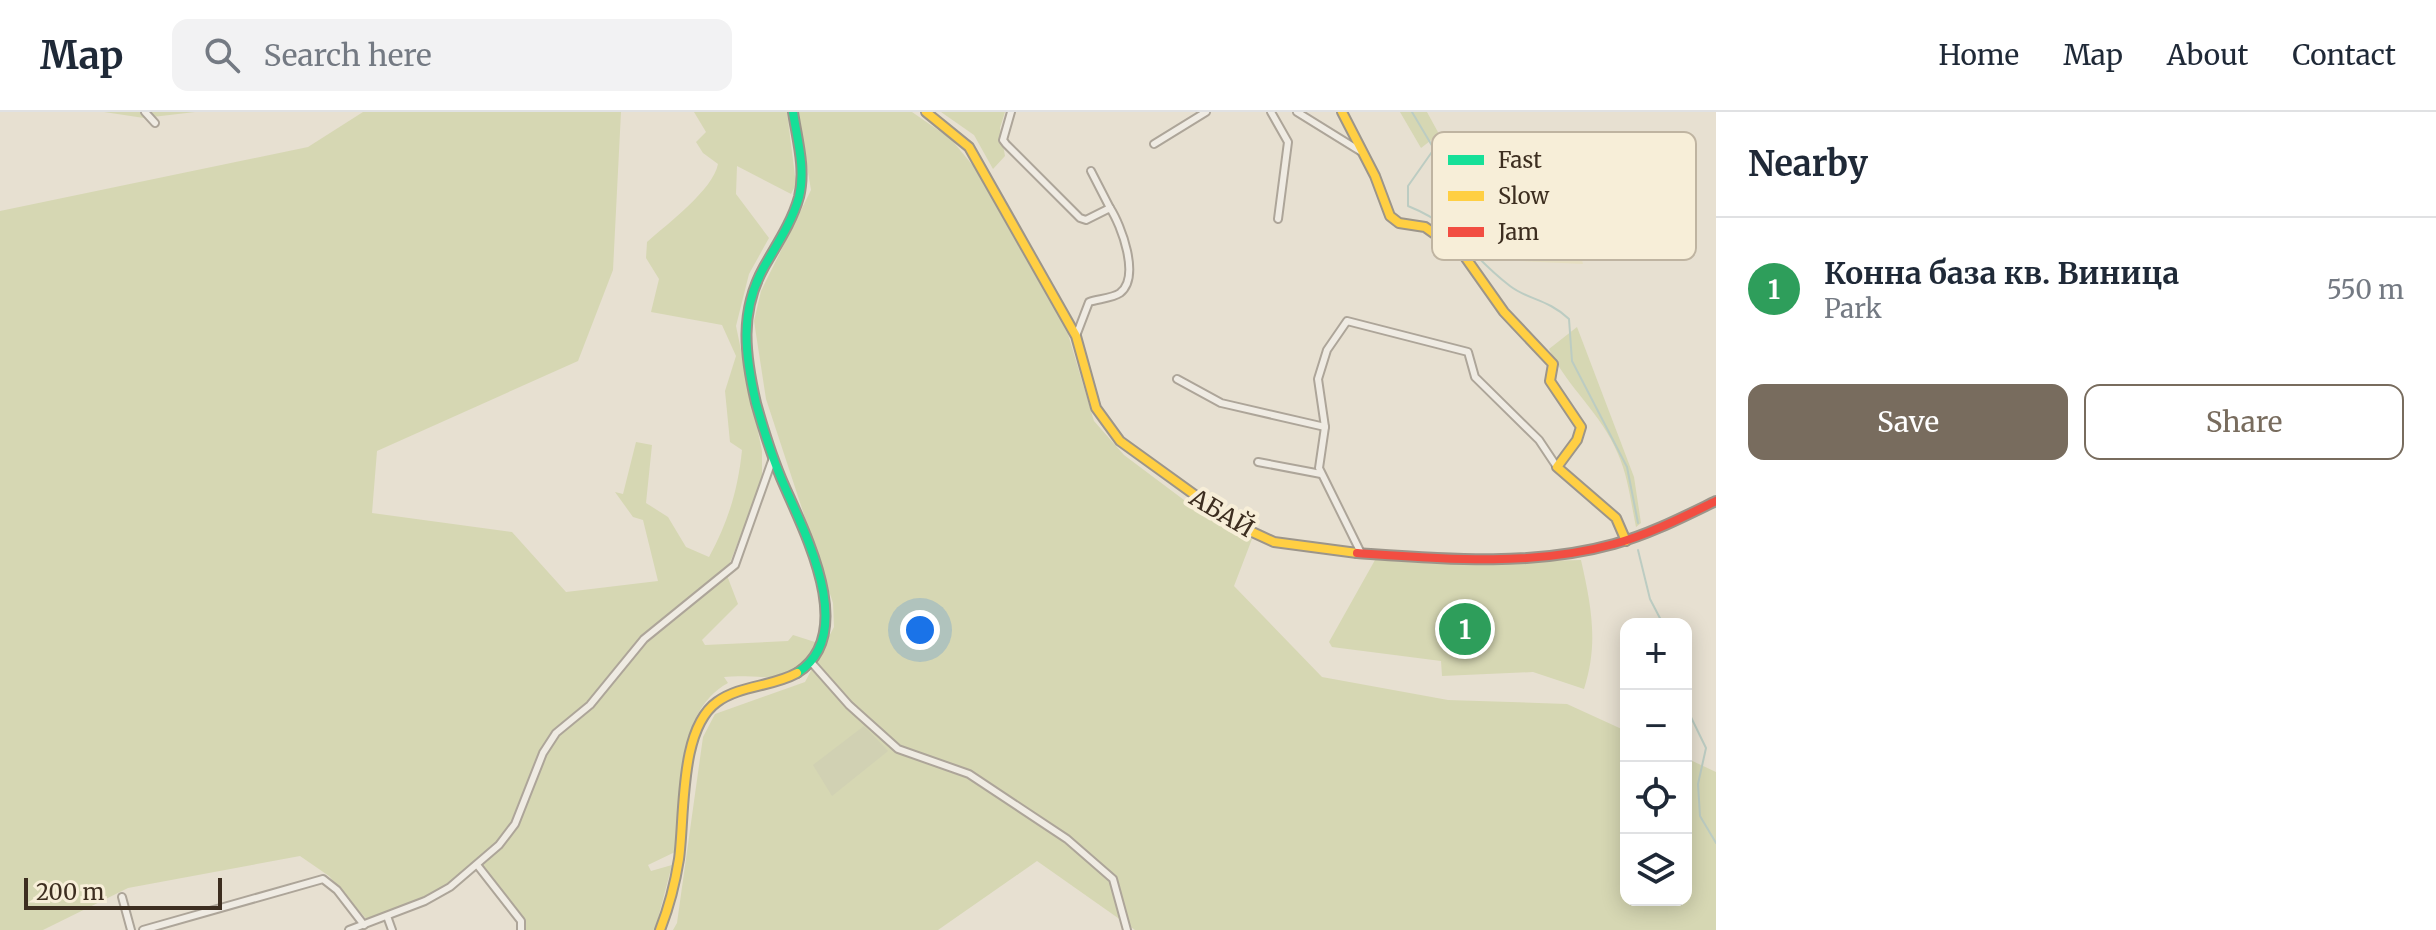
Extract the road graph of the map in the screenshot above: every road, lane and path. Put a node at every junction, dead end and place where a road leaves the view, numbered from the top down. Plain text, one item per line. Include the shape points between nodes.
1 (145, 112) edge
2 (793, 112) edge
3 (926, 112) edge
4 (1011, 112) edge
5 (1206, 112) edge
6 (1271, 112) edge
7 (1297, 112) edge
8 (1342, 112) edge
9 (155, 123) dead end
10 (1154, 144) dead end
11 (1360, 151) junction
12 (1091, 171) dead end
13 (1110, 208) junction
14 (1278, 219) dead end
15 (1432, 232) edge
16 (1467, 260) edge
17 (1076, 336) junction
18 (1177, 379) dead end
19 (1325, 427) junction
20 (773, 458) junction
21 (1258, 462) dead end
22 (1557, 467) junction
23 (1321, 474) junction
24 (1716, 501) edge
25 (1626, 541) junction
26 (1361, 553) junction
27 (811, 662) junction
28 (478, 866) junction
29 (122, 897) dead end
30 (387, 916) junction
31 (364, 925) junction
32 (131, 930) edge
33 (143, 930) edge
34 (349, 930) edge
35 (392, 930) edge
36 (521, 930) edge
37 (660, 930) edge
38 (1127, 930) edge

1 - 9 street
2 - 20 street via 800,192 752,286 744,324 753,387
3 - 17 street, АБАЙ via 969,147
4 - 13 street via 1003,140 1052,191 1086,220
5 - 10 street
6 - 14 street via 1288,142
7 - 11 street
8 - 11 street
11 - 15 street via 1383,186 1390,216
12 - 13 street
13 - 17 street via 1124,238 1129,276 1117,295 1089,302
16 - 22 street via 1504,312 1553,364 1550,381 1581,427
17 - 26 street, АБАЙ via 1096,408 1120,441 1145,462 1218,515 1256,534 1298,548
18 - 19 street via 1221,403
19 - 22 street via 1318,379 1342,325 1353,322 1468,352 1475,377 1539,440
19 - 23 street
20 - 27 street via 826,603 824,635
20 - 28 street via 735,565 644,639 590,705 556,733 515,824
21 - 23 street
22 - 25 street via 1616,518
23 - 26 street
24 - 25 street, АБАЙ
25 - 26 street, АБАЙ via 1496,558
27 - 37 street via 787,681 722,697 698,726 676,874
27 - 38 street via 898,749 969,774 1067,839 1113,879
28 - 30 street via 450,887
28 - 36 street via 521,921
29 - 32 street
30 - 31 street
30 - 35 street
31 - 33 street via 323,879
31 - 34 street

